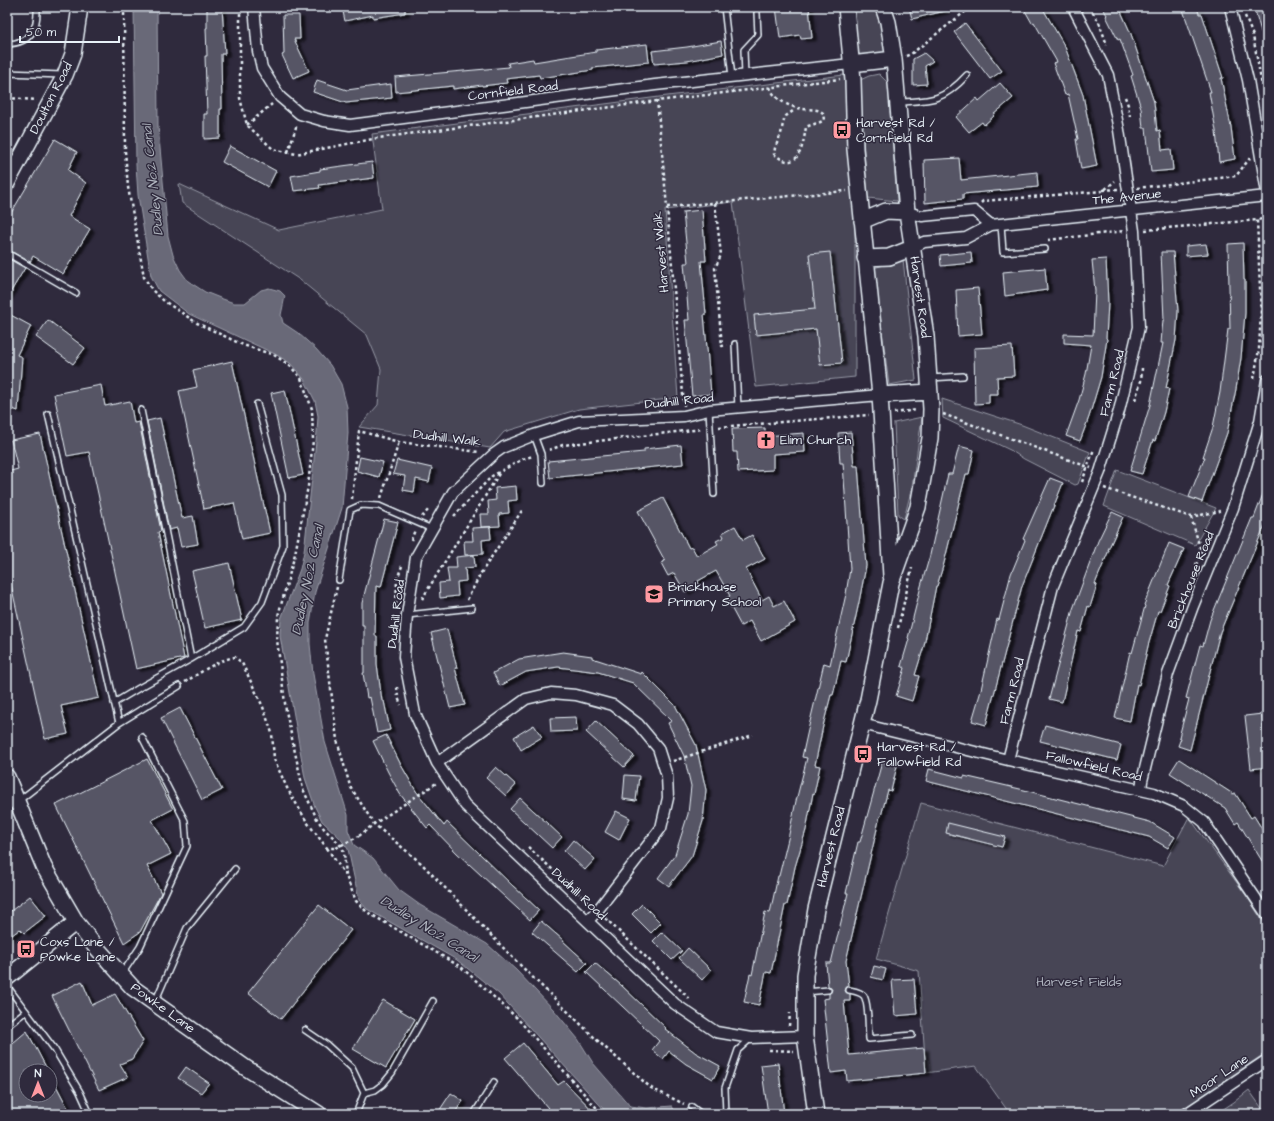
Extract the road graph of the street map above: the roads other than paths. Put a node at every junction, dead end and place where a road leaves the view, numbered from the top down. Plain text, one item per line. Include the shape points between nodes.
1 (37, 7) edge
2 (80, 7) edge
3 (254, 7) edge
4 (724, 7) edge
5 (846, 7) edge
6 (883, 7) edge
7 (1073, 7) edge
8 (1230, 7) edge
9 (757, 13) dead end
10 (7, 44) edge
11 (894, 59) junction
12 (851, 64) junction
13 (7, 73) edge
14 (65, 75) junction
15 (745, 75) junction
16 (967, 75) dead end
17 (732, 77) junction
18 (898, 102) junction
19 (7, 183) edge
20 (1267, 194) edge
21 (1131, 210) junction
22 (907, 212) junction
23 (862, 221) junction
24 (996, 224) junction
25 (912, 248) junction
26 (1045, 249) dead end
27 (7, 252) edge
28 (865, 258) junction
29 (76, 293) dead end
30 (735, 344) road end
31 (962, 376) dead end
32 (1267, 380) edge
33 (930, 385) junction
34 (880, 395) junction
35 (257, 404) dead end
36 (738, 408) junction
37 (141, 410) dead end
38 (709, 410) junction
39 (48, 414) dead end
40 (534, 435) junction
41 (543, 483) dead end
42 (714, 494) dead end
43 (432, 529) junction
44 (339, 580) road end
45 (891, 583) junction
46 (472, 608) dead end
47 (412, 615) junction
48 (191, 659) junction
49 (179, 686) road end
50 (114, 703) junction
51 (119, 723) junction
52 (862, 724) junction
53 (142, 737) dead end
54 (1008, 760) junction
55 (437, 763) junction
56 (7, 777) edge
57 (1141, 790) junction
58 (12, 804) edge
59 (235, 869) dead end
60 (1267, 915) edge
61 (588, 920) junction
62 (76, 922) junction
63 (121, 975) junction
64 (7, 978) edge
65 (7, 986) edge
66 (828, 990) dead end
67 (849, 990) dead end
68 (805, 992) junction
69 (433, 1001) dead end
70 (154, 1003) junction
71 (26, 1011) junction
72 (7, 1026) edge
73 (305, 1030) dead end
74 (805, 1032) junction
75 (912, 1035) dead end
76 (751, 1038) junction
77 (1267, 1060) edge
78 (494, 1082) dead end
79 (364, 1093) junction
80 (692, 1107) road end
81 (90, 1114) edge
82 (319, 1114) edge
83 (356, 1114) edge
84 (474, 1114) edge
85 (701, 1114) edge
86 (726, 1114) edge
87 (816, 1114) edge
88 (1186, 1114) edge

1 - 10 lane via 35,28 30,36 19,43
2 - 14 street, Doulton Road via 73,54
3 - 17 street, Cornfield Road via 262,68 280,97 300,114 350,125
4 - 17 lane
5 - 12 street, Harvest Road
6 - 11 street, Harvest Road
7 - 21 street, Farm Road via 1108,75
8 - 20 street via 1248,80
9 - 15 lane via 758,35 744,50
11 - 12 street
11 - 18 street, Harvest Road
12 - 15 street, Cornfield Road
12 - 23 street, Harvest Road via 854,149
13 - 14 lane
14 - 19 street, Doulton Road
15 - 17 street, Cornfield Road
16 - 18 lane via 957,86 931,100
18 - 22 street, Harvest Road
20 - 21 street, The Avenue
21 - 24 street, The Avenue
21 - 54 street, Farm Road via 1139,326 1119,411 1100,472 1053,586
22 - 23 street via 886,211
22 - 24 street via 922,216 974,211
22 - 25 street, Harvest Road
23 - 28 street, Harvest Road
24 - 25 street, The Avenue via 966,238 924,242
24 - 26 lane via 1003,252
25 - 28 street via 889,257
25 - 33 street, Harvest Road via 926,336
27 - 29 lane
28 - 34 street, Harvest Road
30 - 36 lane
31 - 33 lane
32 - 57 street, Brickhouse Road via 1260,421 1233,508 1168,674
33 - 34 street
33 - 45 street, Harvest Road via 930,438 918,507
34 - 36 street, Dudhill Road
34 - 45 street, Harvest Road
35 - 48 lane via 282,495 283,546 262,602 244,627
36 - 38 street, Dudhill Road
37 - 48 lane
38 - 40 street, Dudhill Road via 684,416 579,421
38 - 42 lane
39 - 50 lane
40 - 41 lane via 541,454
40 - 43 street, Dudhill Road via 504,447 494,454 453,492
43 - 44 lane via 379,506 361,505 350,510
43 - 47 street, Dudhill Road via 416,557
45 - 52 street, Harvest Road
46 - 47 lane
47 - 55 street, Dudhill Road via 404,658 415,714
48 - 50 lane
49 - 51 lane
50 - 51 lane
51 - 58 lane
52 - 54 street, Fallowfield Road
52 - 68 street, Harvest Road via 816,909 805,975
53 - 63 lane via 185,821 188,846 140,947
54 - 57 street, Fallowfield Road
55 - 61 street, Dudhill Road via 465,805
55 - 61 street via 526,700 552,693 576,695 613,704 638,724 658,748 667,776 668,798 662,828 598,911
56 - 58 street, Powke Lane
57 - 60 street, Fallowfield Road via 1184,806 1204,822
58 - 62 street, Powke Lane
59 - 70 lane via 188,928
61 - 76 street, Dudhill Road via 675,1004 716,1032
62 - 63 street, Powke Lane
62 - 64 street
63 - 70 street, Powke Lane via 133,988
65 - 71 lane
66 - 68 lane
67 - 75 lane via 864,995 869,1038
68 - 74 street, Harvest Road
69 - 79 lane via 392,1073 375,1090
70 - 82 street, Powke Lane via 246,1068
71 - 72 lane
71 - 81 lane via 56,1050
73 - 79 lane via 327,1045 352,1068
74 - 76 street, Dudhill Road
74 - 87 street, Harvest Road
76 - 86 lane via 738,1050 725,1088
77 - 88 street, Moor Lane
78 - 84 lane
79 - 83 lane
80 - 85 lane

